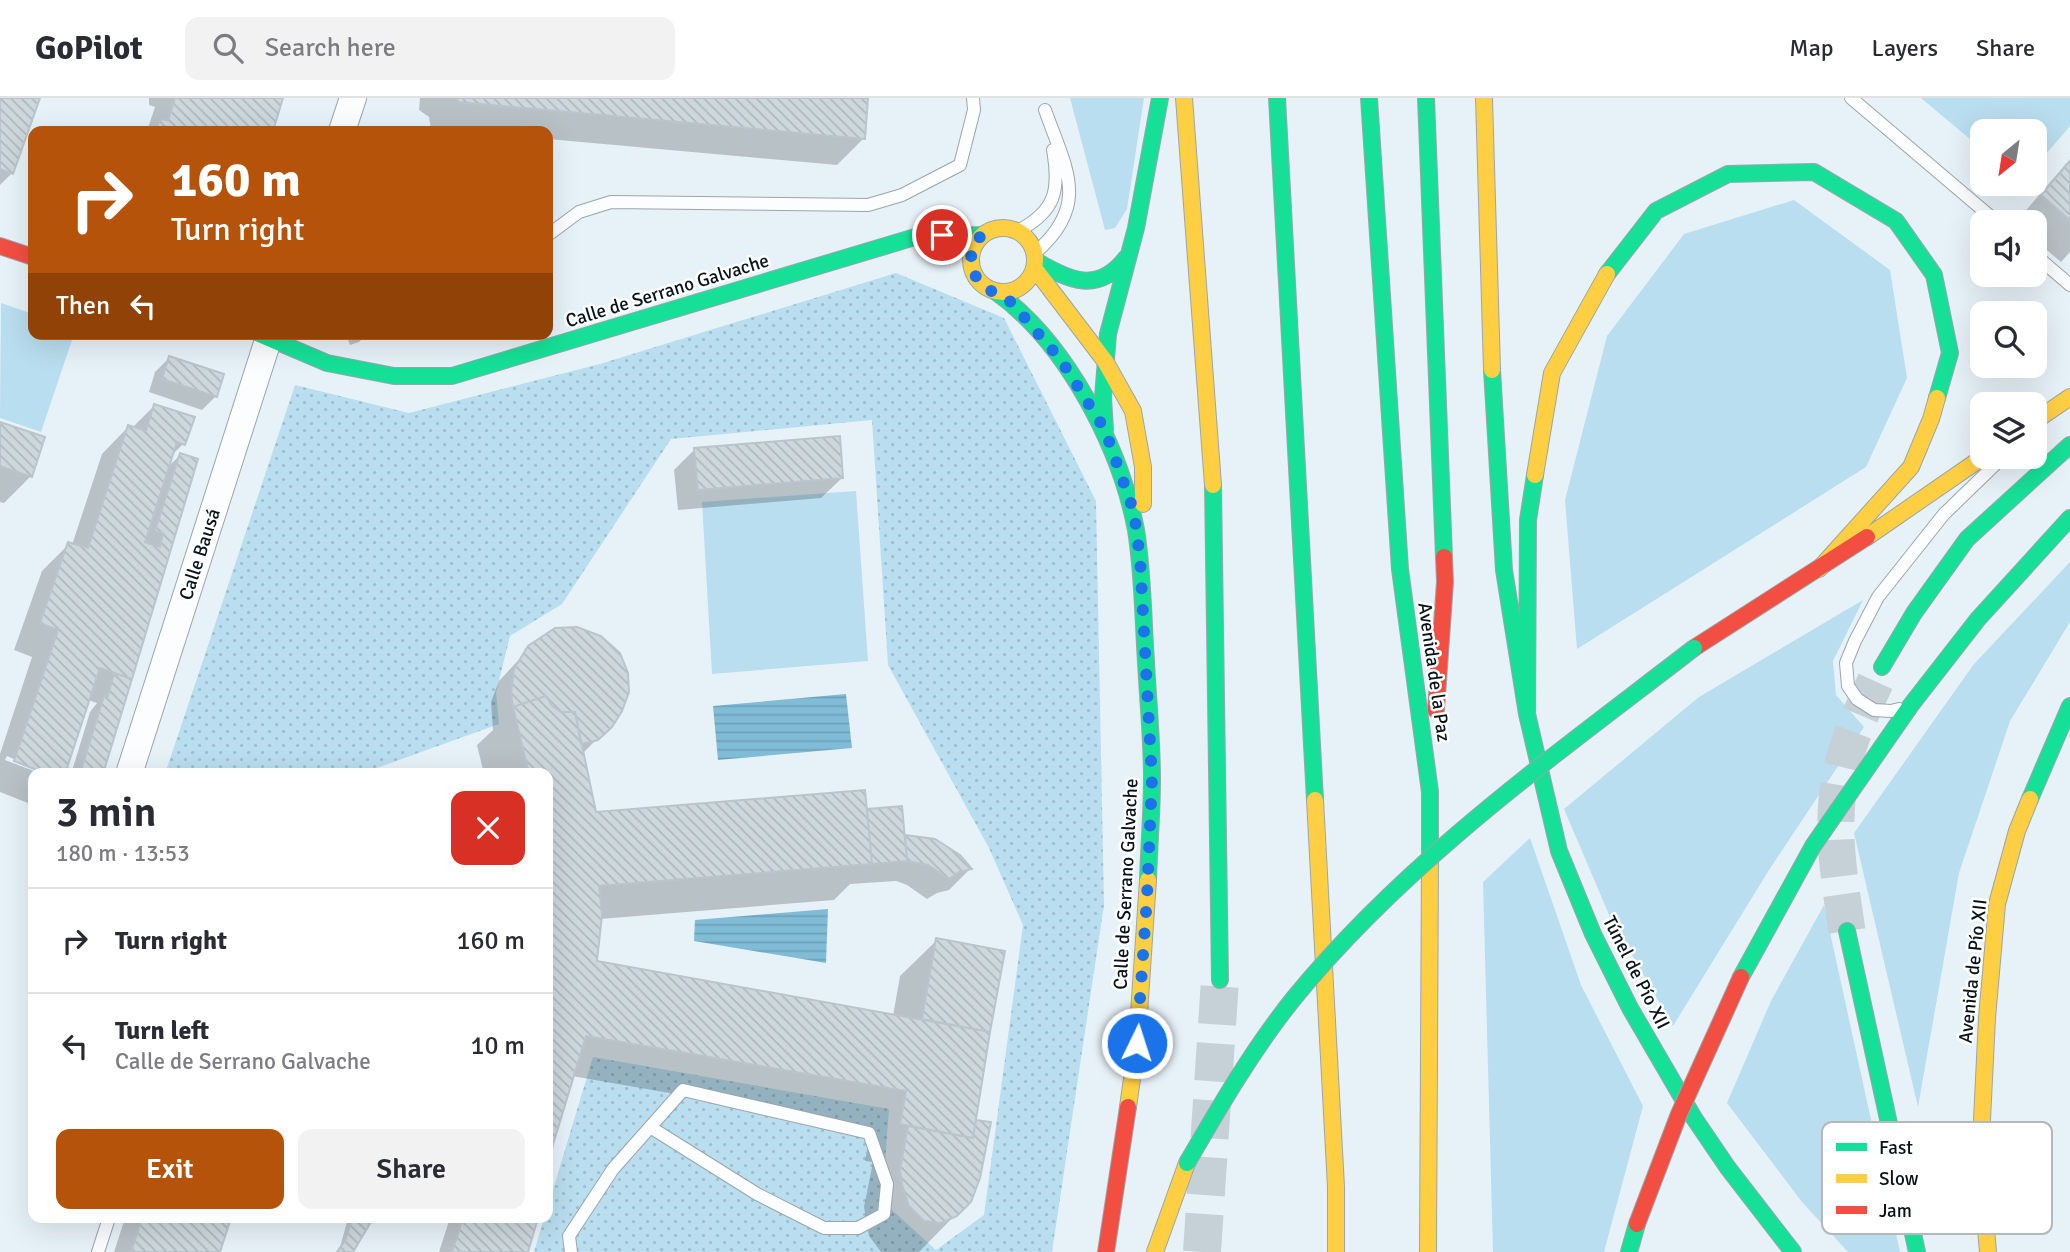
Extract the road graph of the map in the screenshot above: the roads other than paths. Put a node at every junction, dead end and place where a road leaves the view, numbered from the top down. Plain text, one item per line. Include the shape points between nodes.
1 (353, 98) edge
2 (973, 98) edge
3 (1160, 98) edge
4 (1184, 98) edge
5 (1277, 98) edge
6 (1369, 98) edge
7 (1426, 98) edge
8 (1484, 98) edge
9 (1851, 98) edge
10 (1044, 104) edge
11 (344, 126) edge
12 (1983, 210) edge
13 (553, 231) edge
14 (1018, 231) junction
15 (982, 235) junction
16 (0, 246) edge
17 (886, 247) junction
18 (929, 252) dead end
19 (28, 255) edge
20 (1126, 258) junction
21 (953, 261) dead end
22 (1035, 261) junction
23 (2047, 265) edge
24 (972, 272) junction
25 (2070, 285) edge
26 (996, 292) junction
27 (263, 340) edge
28 (276, 340) edge
29 (1105, 361) junction
30 (2070, 397) edge
31 (2047, 414) edge
32 (1105, 430) junction
33 (2070, 445) edge
34 (1970, 466) edge
35 (1991, 469) edge
36 (2070, 518) edge
37 (1140, 558) junction
38 (1819, 569) junction
39 (1882, 667) tunnel mouth
40 (1911, 705) junction
41 (2070, 706) edge
42 (1527, 714) junction
43 (131, 768) edge
44 (1430, 792) junction
45 (1847, 931) tunnel mouth
46 (1220, 980) tunnel mouth
47 (1889, 1122) edge
48 (1982, 1122) edge
49 (650, 1127) junction
50 (1770, 1222) junction
51 (107, 1223) edge
52 (1913, 1234) edge
53 (1986, 1234) edge
54 (98, 1252) edge
55 (571, 1252) edge
56 (1106, 1252) edge
57 (1155, 1252) edge
58 (1336, 1252) edge
59 (1428, 1252) edge
60 (1629, 1252) edge
61 (1793, 1252) edge
62 (1802, 1252) edge
63 (1917, 1252) edge
64 (1988, 1252) edge

1 - 11 street
2 - 13 lane via 960,165 902,195 868,205 611,202 579,212
3 - 20 main road via 1136,228
4 - 46 main road via 1215,506
5 - 58 main road
6 - 44 main road, Avenida de la Paz via 1401,569
7 - 44 main road via 1445,582
8 - 42 main road via 1504,570
9 - 12 lane
10 - 14 lane via 1057,183 1051,205 1036,222
10 - 22 lane via 1071,193 1066,215
14 - 15 main road via 999,228
14 - 22 main road via 1026,236
15 - 17 main road, Calle de Serrano Galvache via 915,237
15 - 24 main road via 971,252
16 - 19 main road
17 - 18 main road, Calle de Serrano Galvache
17 - 28 main road, Calle de Serrano Galvache via 452,376 394,376 327,363
20 - 22 main road via 1101,280 1064,276
20 - 29 main road
21 - 24 main road
22 - 26 main road via 1024,285
22 - 29 main road, Calle de Serrano Galvache
23 - 25 lane
24 - 26 main road
26 - 32 main road, Calle de Serrano Galvache via 1024,315 1061,360
27 - 43 street, Calle Bausá
29 - 32 main road
29 - 37 main road, Calle de Serrano Galvache via 1133,411 1139,435 1143,467
30 - 31 main road
32 - 37 main road, Calle de Serrano Galvache via 1128,491
33 - 39 main road via 1967,539
34 - 38 main road
35 - 40 lane via 1944,514 1878,597 1846,663 1848,686 1874,710
36 - 40 main road via 1978,619
37 - 56 main road, Calle de Serrano Galvache via 1152,779 1147,897 1137,1043
38 - 42 main road via 1910,467 1931,419 1950,353 1934,275 1896,221 1814,172 1728,174 1657,211 1601,281 1552,373 1528,520
38 - 57 main road, bridge via 1693,648 1484,810 1363,922 1263,1039 1224,1100 1187,1163
40 - 60 main road, bridge via 1813,846 1741,977 1679,1114
41 - 48 main road, Avenida de Pío XII via 2017,831 1997,904
42 - 50 main road, Túnel de Pío XII via 1559,851 1593,934 1661,1065 1728,1168
44 - 59 main road, Avenida de la Paz
45 - 47 main road
49 - 49 lane via 683,1090 869,1133 887,1184 884,1214 858,1228 824,1228 757,1194
49 - 55 lane via 613,1169 569,1236
50 - 61 main road
50 - 62 main road
51 - 54 lane
52 - 63 main road
53 - 64 main road, Avenida de Pío XII

